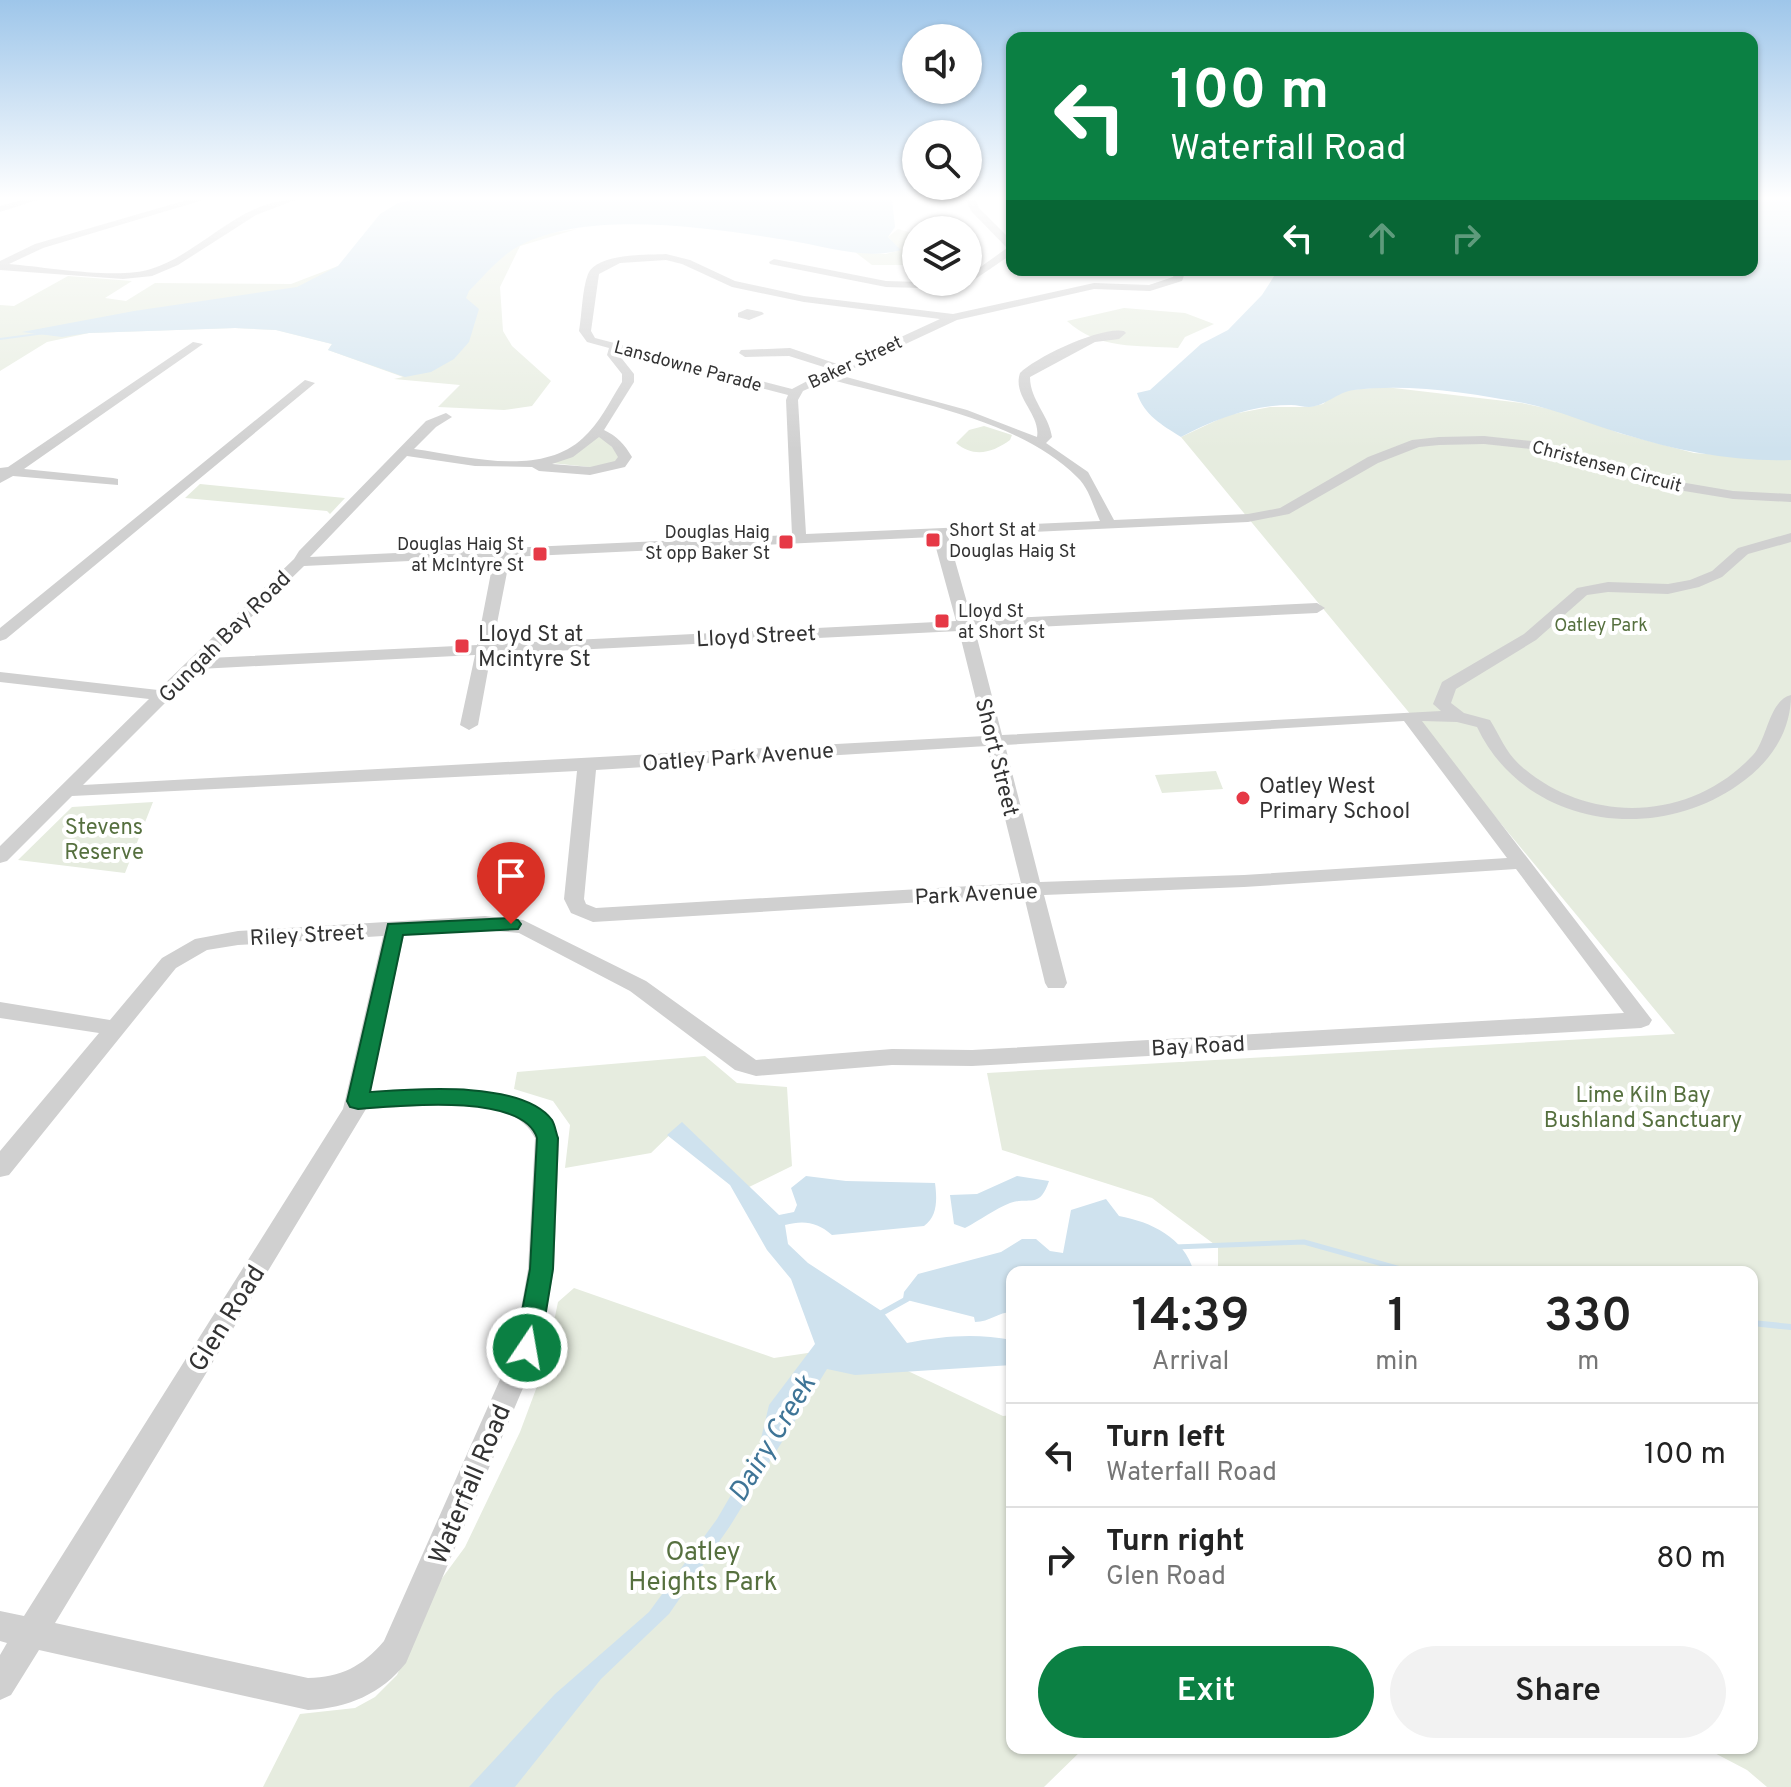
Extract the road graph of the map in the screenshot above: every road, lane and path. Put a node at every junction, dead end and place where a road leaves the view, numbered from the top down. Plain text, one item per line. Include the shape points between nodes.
1 (592, 283) edge
2 (731, 283) edge
3 (1169, 283) edge
4 (784, 295) junction
5 (914, 296) edge
6 (884, 308) junction
7 (754, 312) dead end
8 (953, 317) junction
9 (1094, 339) dead end
10 (197, 344) dead end
11 (615, 347) junction
12 (745, 353) dead end
13 (841, 369) junction
14 (827, 375) junction
15 (309, 383) dead end
16 (794, 393) junction
17 (446, 417) dead end
18 (596, 431) junction
19 (1039, 442) junction
20 (407, 452) junction
21 (533, 465) junction
22 (3, 474) edge
23 (113, 482) dead end
24 (1791, 498) edge
25 (1109, 525) junction
26 (939, 532) junction
27 (1791, 537) edge
28 (799, 538) junction
29 (503, 552) junction
30 (301, 562) junction
31 (1317, 608) dead end
32 (965, 624) junction
33 (0, 636) edge
34 (483, 650) junction
35 (196, 664) junction
36 (0, 677) edge
37 (163, 696) junction
38 (1791, 700) edge
39 (1442, 704) junction
40 (1409, 716) junction
41 (1458, 717) junction
42 (469, 725) dead end
43 (994, 740) junction
44 (587, 765) junction
45 (66, 791) junction
46 (0, 857) edge
47 (1520, 863) junction
48 (1032, 889) junction
49 (395, 929) junction
50 (1056, 983) dead end
51 (0, 1010) edge
52 (114, 1028) junction
53 (756, 1068) joint
54 (358, 1101) junction
55 (0, 1168) edge
56 (0, 1626) edge
57 (32, 1632) junction
58 (0, 1684) edge

1 - 11 street, Lansdowne Parade via 585,331 591,340
2 - 4 street, Lansdowne Parade
3 - 8 street, Baker Street via 1105,285
4 - 6 street, Lansdowne Parade
4 - 7 street
5 - 6 street
6 - 8 street, Lansdowne Parade
8 - 13 street, Baker Street
9 - 19 street via 1024,376 1023,389 1045,429
10 - 22 street
11 - 16 street, Lansdowne Parade
11 - 18 street via 613,355 629,380
12 - 13 street via 790,352
13 - 14 street, Baker Street
14 - 16 street, Baker Street
14 - 19 street
15 - 33 street
16 - 28 street, Baker Street
17 - 20 street, Gungah Bay Road via 431,424
18 - 21 street via 581,447
18 - 21 street via 608,434 623,452 620,464 590,471
19 - 25 street via 1083,475
20 - 21 street
20 - 30 street, Gungah Bay Road
22 - 23 street
24 - 25 street, Christensen Circuit via 1678,486 1541,446 1439,441 1417,443 1373,460 1284,511 1248,518
25 - 26 street, Christensen Circuit
26 - 28 street, Christensen Circuit
26 - 32 street, Short Street
27 - 39 street via 1743,551 1717,574 1694,584 1582,591 1530,637 1448,686
28 - 29 street, Christensen Circuit
29 - 30 street, Christensen Circuit
29 - 34 street
30 - 35 street, Gungah Bay Road
31 - 32 street, Lloyd Street
32 - 34 street, Lloyd Street
32 - 43 street, Short Street
34 - 35 street, Lloyd Street
34 - 42 street
35 - 37 street, Gungah Bay Road
36 - 37 street
37 - 45 street, Gungah Bay Road
38 - 41 street via 1779,714 1770,745 1754,765 1691,804 1645,815 1588,807 1536,786 1502,760 1484,724
39 - 40 street
39 - 41 street
40 - 41 street
40 - 43 street, Oatley Park Avenue
40 - 47 street
43 - 44 street, Oatley Park Avenue
43 - 48 street, Short Street
44 - 45 street, Oatley Park Avenue
44 - 48 street, Park Avenue via 574,899 585,913
45 - 46 street, Gungah Bay Road
47 - 48 street, Park Avenue
47 - 53 street, Bay Road via 1641,1020
48 - 50 street, Short Street
49 - 52 street, Riley Street via 223,940 184,952 162,969
49 - 53 street, Riley Street via 485,923 523,927 644,989 743,1064
49 - 54 street, Glen Road
51 - 52 street
52 - 55 street, Riley Street
54 - 57 street, Glen Road
54 - 57 street, Waterfall Road via 418,1096 503,1103 538,1119 547,1138 540,1280 527,1348 399,1643 382,1668 361,1684 337,1693 308,1694
56 - 57 street
57 - 58 street, Glen Road

